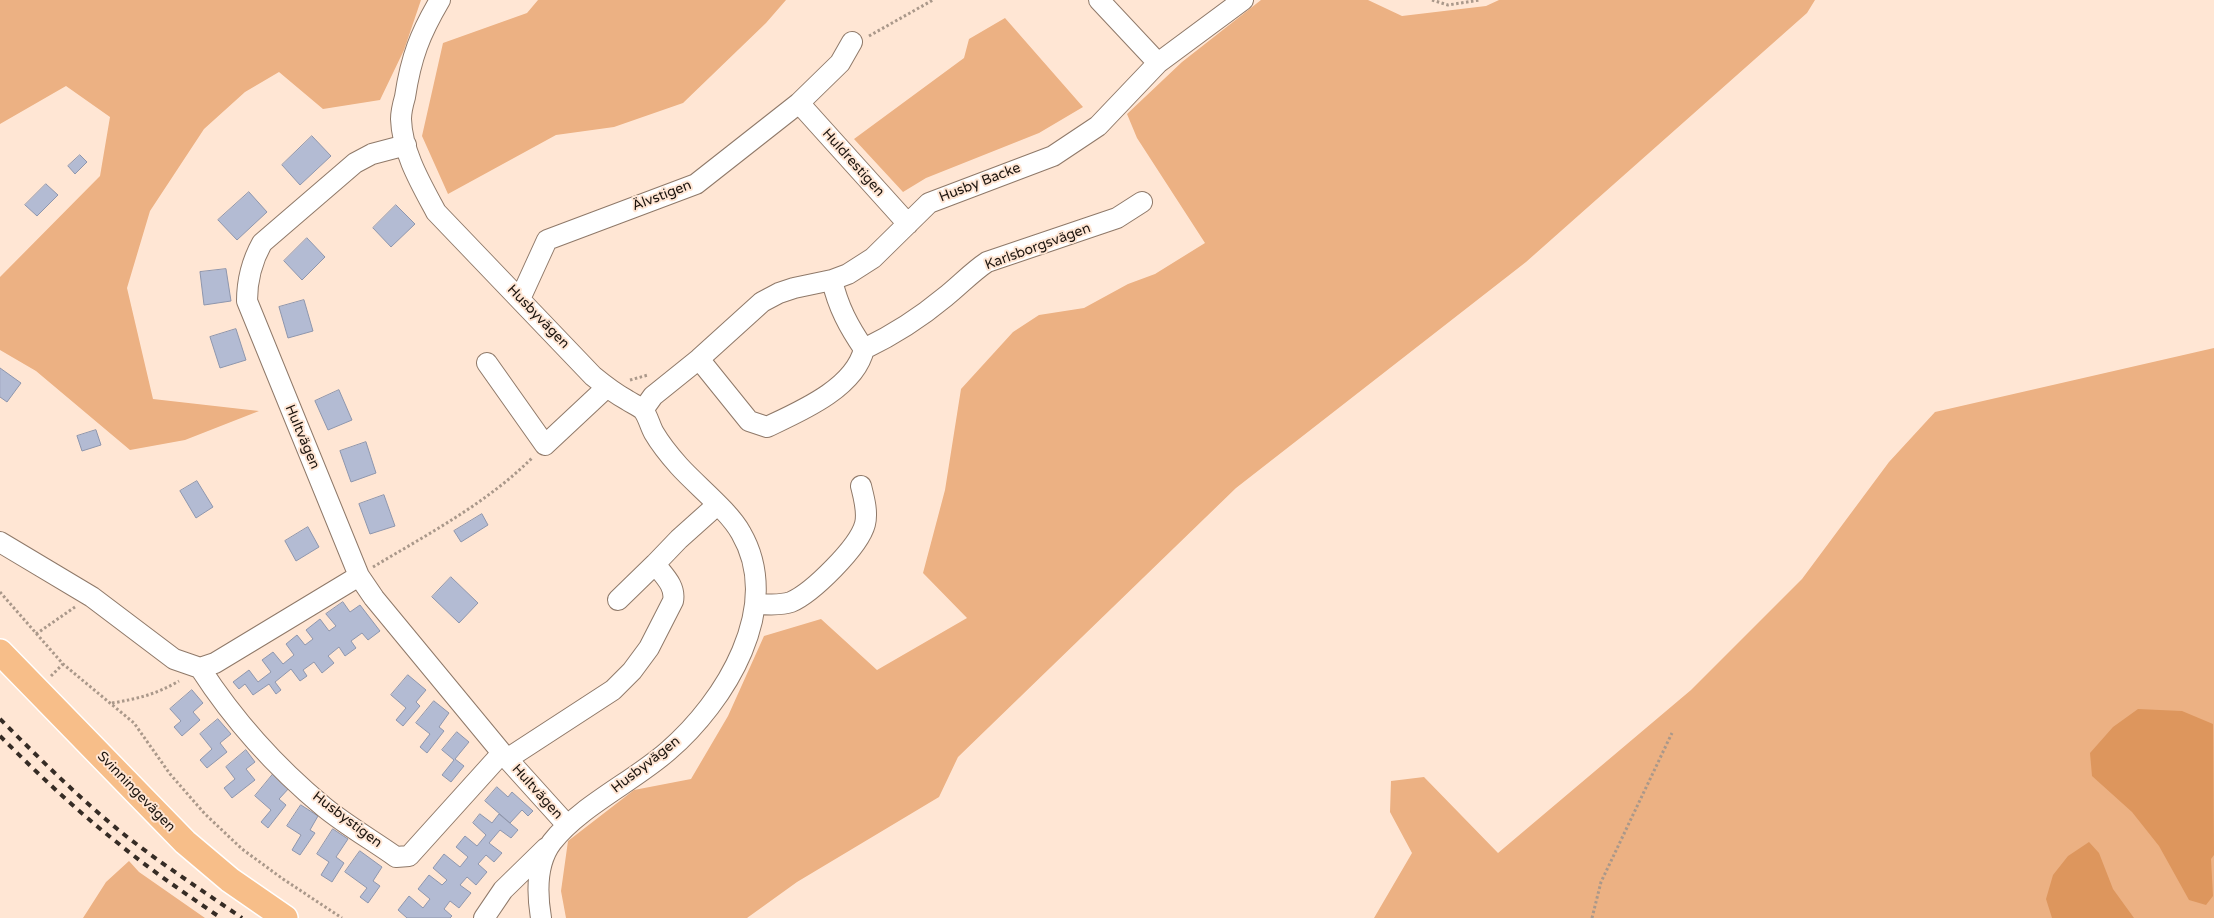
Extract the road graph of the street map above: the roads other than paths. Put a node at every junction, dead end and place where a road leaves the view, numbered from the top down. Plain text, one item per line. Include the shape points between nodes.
1 (440, 0) edge
2 (1099, 0) edge
3 (1243, 0) edge
4 (852, 42) road end
5 (1158, 63) junction
6 (799, 103) junction
7 (406, 145) junction
8 (1142, 202) dead end
9 (908, 224) junction
10 (832, 280) junction
11 (520, 298) junction
12 (864, 350) junction
13 (699, 359) junction
14 (487, 363) dead end
15 (614, 384) junction
16 (643, 410) junction
17 (861, 486) dead end
18 (717, 505) junction
19 (0, 542) edge
20 (655, 564) junction
21 (359, 576) junction
22 (618, 600) dead end
23 (756, 604) junction
24 (0, 652) edge
25 (200, 668) junction
26 (504, 756) junction
27 (567, 825) junction
28 (551, 843) junction
29 (285, 918) edge
30 (484, 918) edge
31 (541, 918) edge

1 - 7 street, Husbyvägen via 422,31 409,67 401,119
2 - 5 street
3 - 5 street, Husby Backe
4 - 6 street, Älvstigen via 840,63
5 - 9 street, Husby Backe via 1098,126 1053,156 929,203
6 - 9 street, Huldrestigen
6 - 11 street, Älvstigen via 696,184 547,240
7 - 11 street, Husbyvägen via 436,212
7 - 21 street, Hultvägen via 372,154 354,163 262,243 254,258 247,290 250,314
8 - 12 street, Karlsborgsvägen via 1116,218 987,262 915,319
9 - 10 street, Husby Backe via 873,258
10 - 12 street via 845,320
10 - 13 street, Husby Backe via 794,288 762,302
11 - 15 street, Husbyvägen
12 - 13 street via 861,362 852,374 815,404 768,427 749,420
13 - 16 street, Husby Backe via 653,396
14 - 15 street via 545,445
15 - 16 street, Husbyvägen
16 - 18 street, Husbyvägen via 655,434 679,466
17 - 23 street via 866,509 865,524 856,542 840,561 803,596 783,604
18 - 20 street
18 - 23 street, Husbyvägen via 740,531 750,553
19 - 25 street via 92,597 174,659
20 - 22 street
20 - 26 street, Hultvägen via 672,586 673,601 649,648 632,671 613,690
21 - 25 street via 215,663
21 - 26 street, Hultvägen
23 - 27 street, Husbyvägen via 740,655 721,692 700,721 668,752
24 - 29 main road, Svinningevägen via 185,842 230,880
25 - 26 street, Husbystigen via 217,694 276,762 324,807 396,857 409,856
26 - 27 street, Hultvägen
27 - 28 street, Husbyvägen
28 - 30 street via 503,890
28 - 31 street, Husbyvägen via 541,869 538,891

